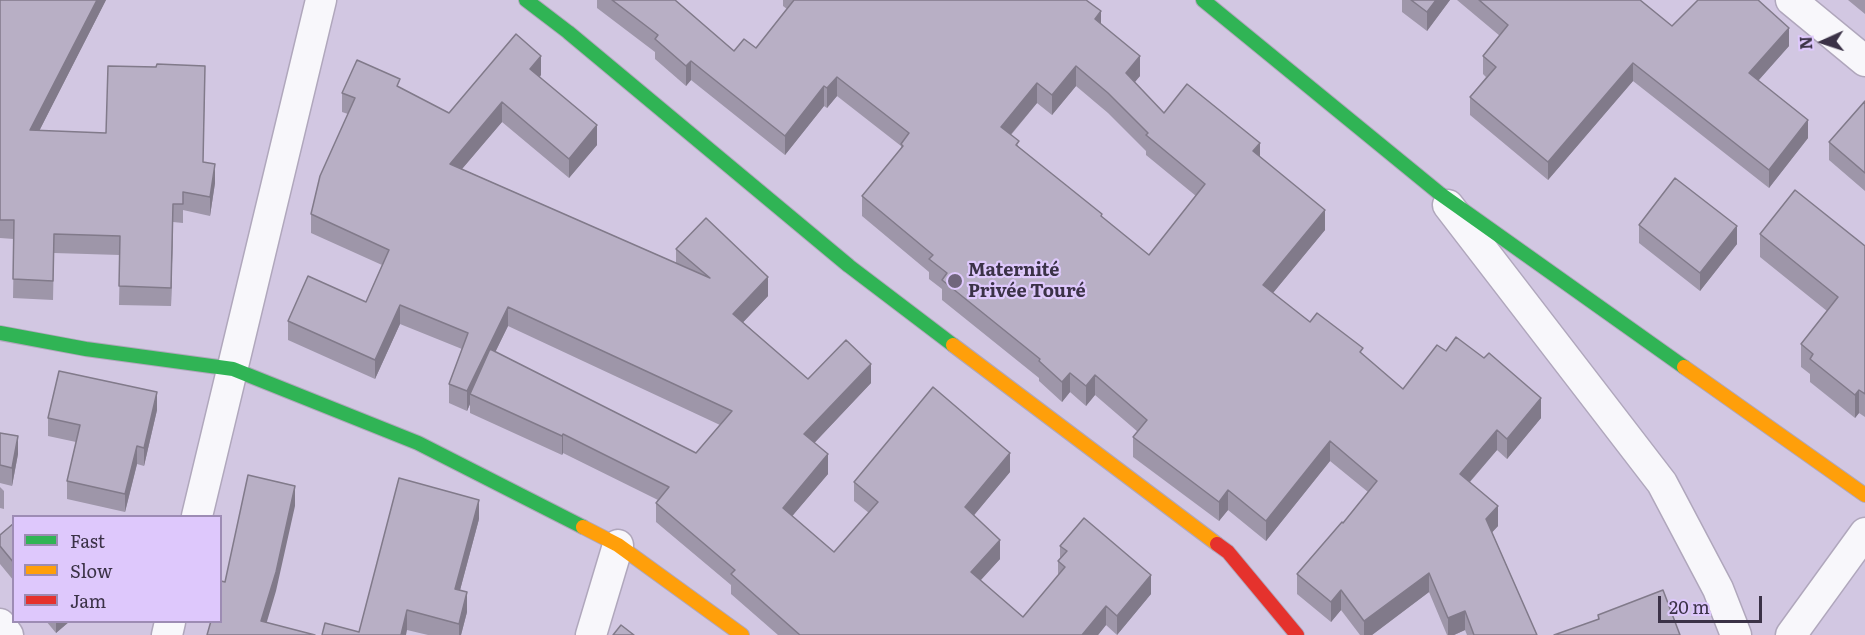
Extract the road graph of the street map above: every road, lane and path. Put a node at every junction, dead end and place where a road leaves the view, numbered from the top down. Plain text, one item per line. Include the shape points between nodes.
1 (321, 0) edge
2 (526, 0) edge
3 (1203, 0) edge
4 (1791, 0) edge
5 (1865, 62) edge
6 (1439, 193) junction
7 (0, 333) edge
8 (233, 369) junction
9 (1865, 495) edge
10 (197, 515) edge
11 (1865, 533) edge
12 (618, 545) junction
13 (0, 624) edge
14 (8, 635) edge
15 (591, 635) edge
16 (742, 635) edge
17 (1297, 635) edge
18 (1736, 635) edge
19 (1791, 635) edge

1 - 8 street
2 - 17 street via 849,266 1228,552
3 - 6 street
4 - 5 street
6 - 9 street
6 - 18 street via 1662,483 1718,589
7 - 8 street
8 - 10 street
8 - 12 street via 418,443
11 - 19 street
12 - 15 street
12 - 16 street
13 - 14 street

